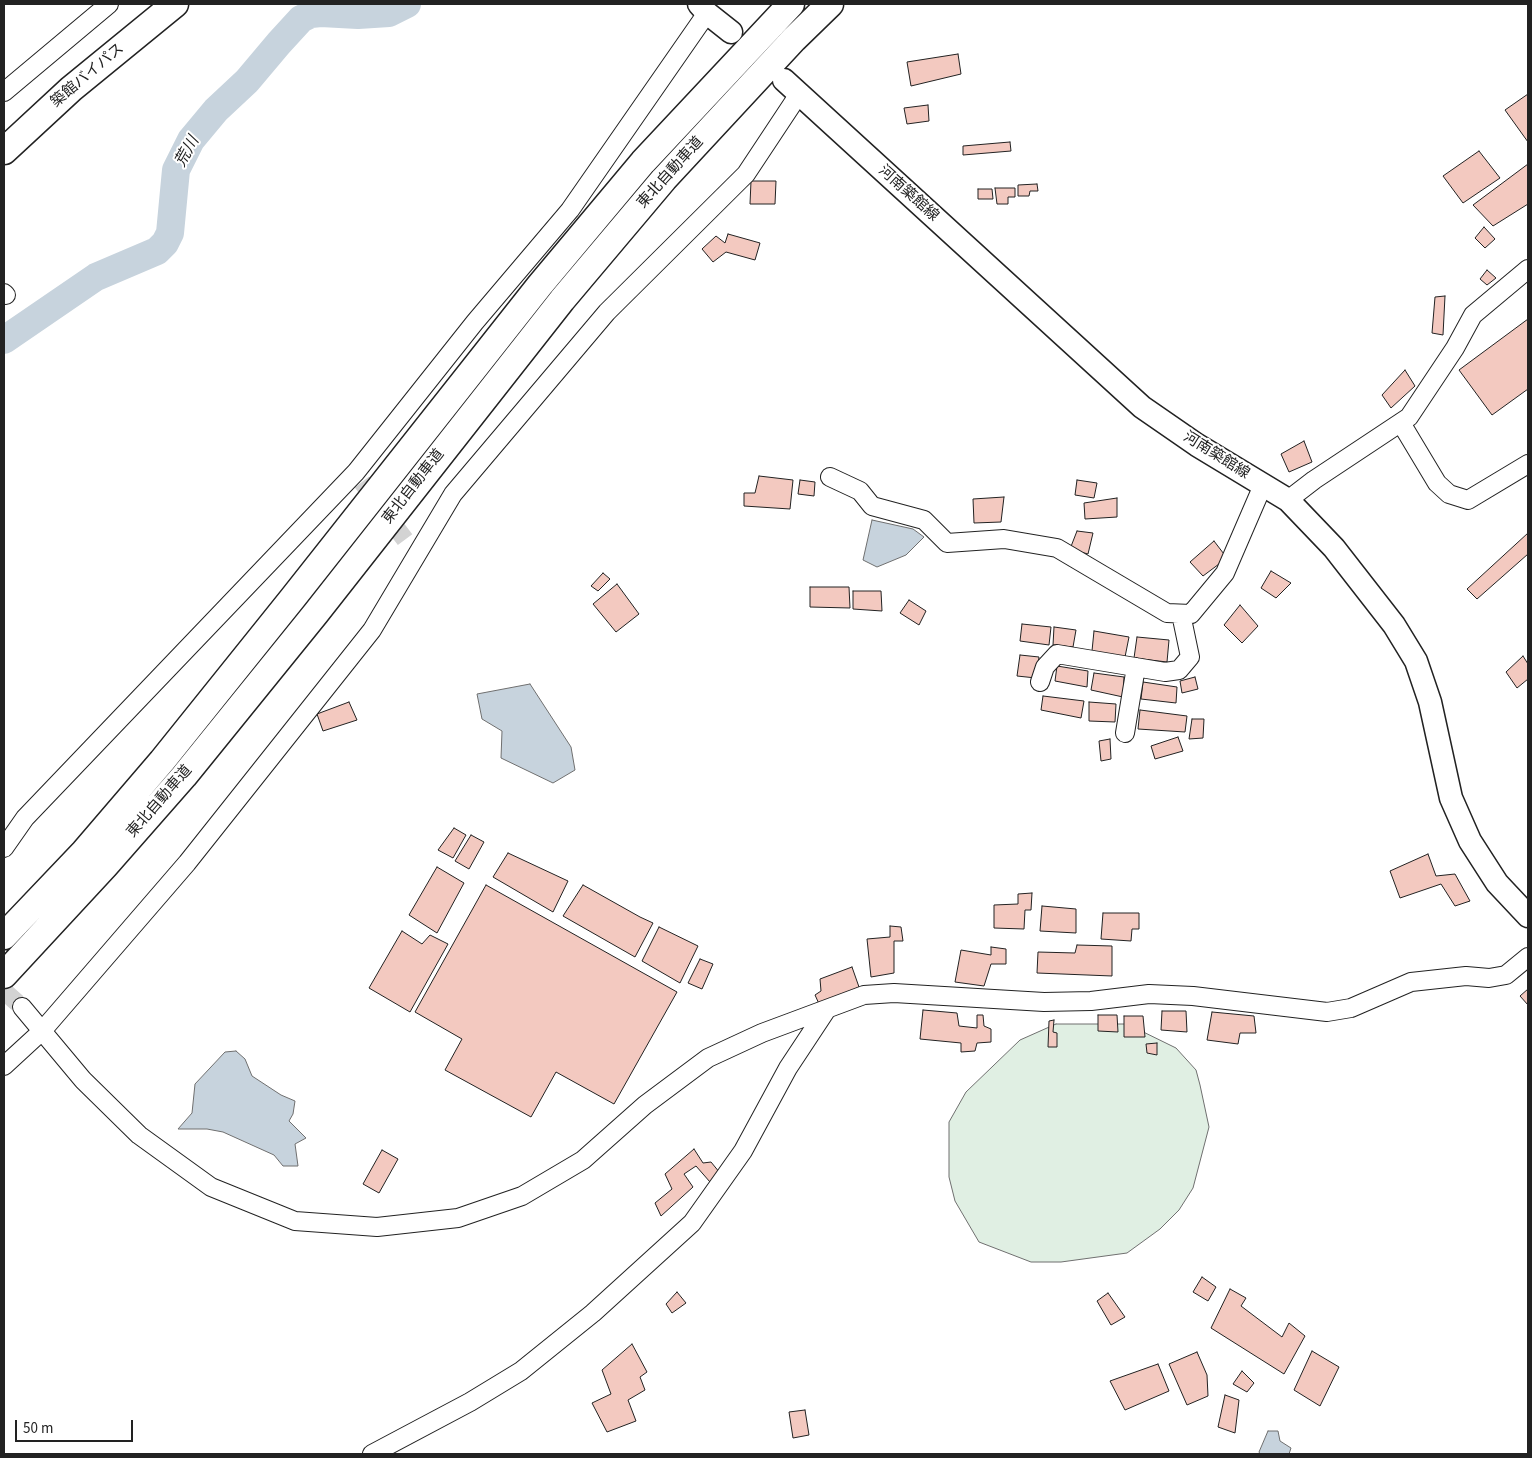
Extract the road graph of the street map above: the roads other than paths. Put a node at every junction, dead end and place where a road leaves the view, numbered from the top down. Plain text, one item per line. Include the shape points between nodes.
1 (109, 4) edge
2 (175, 4) edge
3 (791, 4) edge
4 (830, 4) edge
5 (703, 8) edge
6 (731, 32) dead end
7 (791, 87) joint
8 (4, 92) edge
9 (4, 151) edge
10 (1528, 268) edge
11 (1401, 423) junction
12 (1528, 464) edge
13 (830, 477) dead end
14 (1263, 485) junction
15 (1288, 500) junction
16 (1181, 614) junction
17 (1136, 667) junction
18 (1040, 682) dead end
19 (1125, 733) dead end
20 (4, 848) edge
21 (1528, 916) edge
22 (4, 936) edge
23 (1528, 957) edge
24 (4, 974) edge
25 (22, 1007) tunnel mouth
26 (827, 1008) junction
27 (42, 1031) junction
28 (4, 1066) edge
29 (372, 1454) edge

1 - 8 street
2 - 9 highway, 築館バイパス via 71,89
3 - 22 highway, 東北自動車道 via 643,162 534,293 162,761 84,852
4 - 24 highway, 東北自動車道 via 664,179 562,300 190,769
5 - 6 main road
5 - 20 street via 570,210 475,322 359,477 26,818
7 - 14 main road, 河南築館線 via 1142,407
7 - 27 street via 746,174 607,312 453,494 414,548 372,630 187,863
10 - 11 street via 1473,315 1436,377 1409,417
11 - 12 street via 1437,483 1449,494 1468,500
11 - 15 street
13 - 16 street via 860,491 872,506 924,520 947,543 1004,539 1057,548 1167,613
14 - 15 main road, 河南築館線
14 - 16 street via 1225,573 1191,614
15 - 21 main road, 河南築館線 via 1334,548 1394,625 1416,661 1430,702 1454,807 1470,841 1497,882
16 - 17 street via 1190,657 1179,670 1165,672
17 - 18 street via 1057,654 1045,668
17 - 19 street
23 - 26 street via 1506,975 1411,982 1351,1008 1327,1012 1149,994 1091,1001 1044,1002 894,993 864,995
25 - 27 street
26 - 27 street via 708,1058 645,1105 583,1160 522,1196 458,1218 377,1227 295,1221 211,1188 139,1135 84,1080
26 - 29 street via 788,1068 743,1151 692,1223 593,1313 521,1371
27 - 28 street

